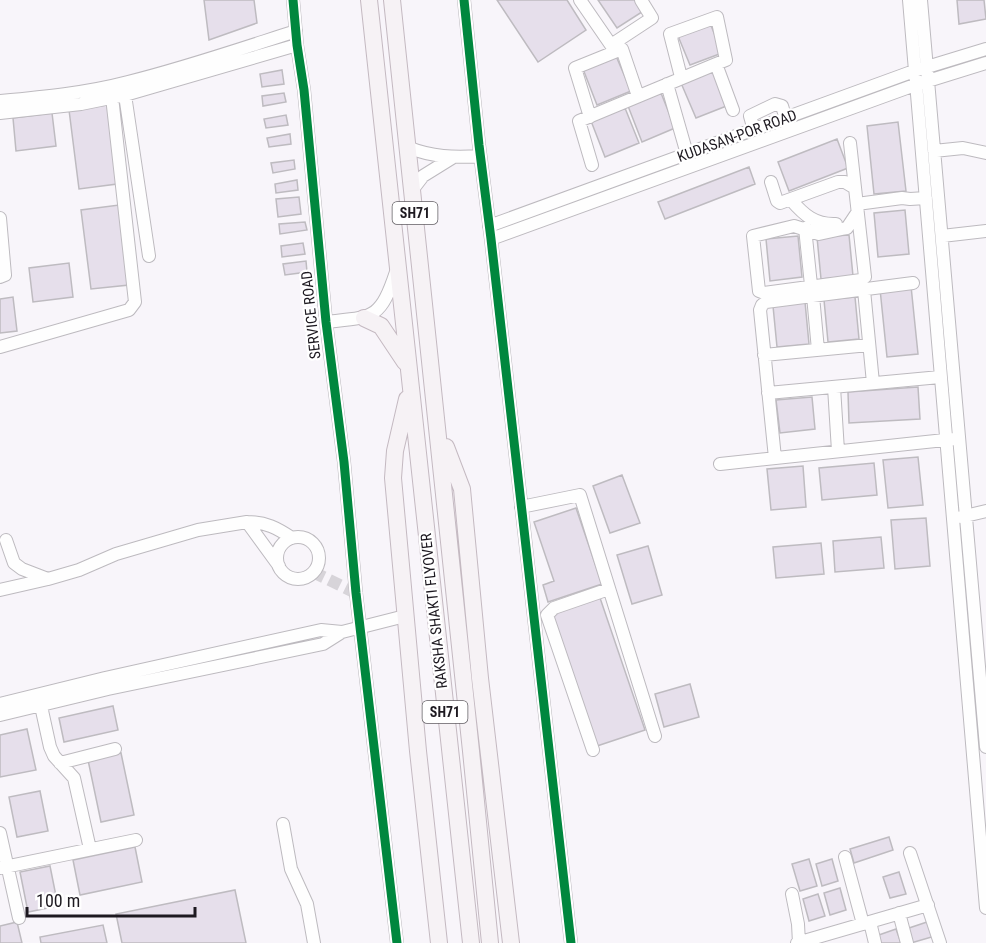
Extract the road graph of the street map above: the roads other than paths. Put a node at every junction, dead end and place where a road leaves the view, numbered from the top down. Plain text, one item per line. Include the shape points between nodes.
1 (293, 0) edge
2 (369, 0) edge
3 (392, 0) edge
4 (464, 0) edge
5 (580, 0) edge
6 (641, 0) edge
7 (909, 0) edge
8 (921, 0) edge
9 (296, 31) junction
10 (297, 45) junction
11 (986, 49) edge
12 (986, 63) edge
13 (716, 64) junction
14 (927, 68) junction
15 (196, 69) junction
16 (914, 71) junction
17 (681, 77) junction
18 (928, 81) junction
19 (667, 84) junction
20 (915, 85) junction
21 (126, 94) junction
22 (638, 96) junction
23 (112, 97) junction
24 (0, 101) edge
25 (733, 111) dead end
26 (0, 113) edge
27 (590, 117) junction
28 (788, 124) junction
29 (850, 143) dead end
30 (407, 147) junction
31 (934, 151) junction
32 (986, 153) edge
33 (480, 156) junction
34 (452, 158) junction
35 (689, 160) junction
36 (592, 165) dead end
37 (771, 182) dead end
38 (855, 188) junction
39 (412, 189) junction
40 (926, 198) junction
41 (791, 200) junction
42 (855, 213) junction
43 (0, 218) edge
44 (805, 228) junction
45 (986, 231) edge
46 (490, 232) junction
47 (942, 236) junction
48 (149, 256) dead end
49 (398, 268) junction
50 (0, 278) edge
51 (913, 283) dead end
52 (864, 290) junction
53 (812, 291) junction
54 (364, 318) junction
55 (326, 322) junction
56 (869, 345) junction
57 (0, 347) edge
58 (818, 350) junction
59 (764, 355) junction
60 (408, 368) junction
61 (940, 377) junction
62 (873, 383) junction
63 (410, 386) junction
64 (834, 387) junction
65 (768, 393) junction
66 (438, 426) junction
67 (960, 438) junction
68 (946, 439) junction
69 (838, 451) junction
70 (775, 458) junction
71 (720, 464) dead end
72 (521, 507) junction
73 (986, 511) edge
74 (967, 516) junction
75 (952, 519) junction
76 (247, 522) junction
77 (292, 538) junction
78 (6, 540) dead end
79 (279, 566) junction
80 (48, 579) junction
81 (0, 590) edge
82 (609, 590) junction
83 (405, 616) junction
84 (981, 621) edge
85 (360, 626) junction
86 (342, 632) junction
87 (0, 704) edge
88 (41, 706) junction
89 (0, 715) edge
90 (655, 736) dead end
91 (986, 747) edge
92 (115, 749) dead end
93 (593, 750) dead end
94 (60, 763) junction
95 (980, 775) edge
96 (283, 824) dead end
97 (0, 833) edge
98 (136, 840) dead end
99 (90, 849) junction
100 (910, 853) dead end
101 (845, 857) dead end
102 (4, 867) edge
103 (792, 894) dead end
104 (928, 905) junction
105 (986, 908) edge
106 (899, 913) junction
107 (19, 918) dead end
108 (866, 923) junction
109 (314, 943) edge
110 (396, 943) edge
111 (439, 943) edge
112 (471, 943) edge
113 (489, 943) edge
114 (511, 943) edge
115 (571, 943) edge
116 (798, 943) edge
117 (875, 943) edge
118 (907, 943) edge
119 (940, 943) edge

1 - 9 street, SERVICE ROAD
2 - 49 main road, SH71
3 - 30 main road, SH71
4 - 33 street
5 - 6 street via 611,45 652,18
7 - 16 street
8 - 14 street
9 - 10 street, SERVICE ROAD
9 - 15 street
10 - 15 street
10 - 55 street, SERVICE ROAD
11 - 14 street, KUDASAN-POR ROAD
12 - 18 street, KUDASAN-POR ROAD
13 - 17 street
13 - 17 street via 726,60 717,17 670,34
13 - 25 street
14 - 16 street, KUDASAN-POR ROAD
14 - 18 street
15 - 21 street
15 - 24 street via 87,91
16 - 20 street
16 - 28 street, KUDASAN-POR ROAD
17 - 19 street
18 - 20 street, KUDASAN-POR ROAD
18 - 31 street
19 - 22 street
19 - 35 street
20 - 28 street, KUDASAN-POR ROAD
20 - 40 street
21 - 23 street
21 - 48 street
22 - 27 street
22 - 27 street via 622,49 575,68
23 - 26 street
23 - 57 street via 134,306
27 - 36 street via 579,121
28 - 35 street, KUDASAN-POR ROAD
28 - 35 street, KUDASAN-POR ROAD via 754,130
29 - 38 street
30 - 34 street
30 - 39 main road, SH71
31 - 32 street via 963,148
31 - 47 street
33 - 34 street
33 - 46 street
34 - 39 street via 423,176
35 - 46 street, KUDASAN-POR ROAD
37 - 41 street via 777,201
38 - 41 street via 838,182
38 - 42 street
39 - 66 main road, SH71
40 - 42 street via 902,198
40 - 61 street
41 - 42 street via 822,224
42 - 44 street via 847,228 819,234
42 - 53 street via 864,277
43 - 50 street via 5,275
44 - 53 street
44 - 53 street via 794,226 753,236 758,287 764,293
45 - 47 street
46 - 72 street
47 - 67 street
49 - 54 street via 386,301
49 - 60 main road, SH71
51 - 52 street
52 - 53 street
52 - 56 street
53 - 58 street
53 - 59 street via 762,305
54 - 55 street
54 - 60 main road via 385,331
55 - 85 street, SERVICE ROAD
56 - 58 street
56 - 62 street
58 - 59 street
59 - 65 street
60 - 63 main road, SH71
61 - 62 street
61 - 68 street
62 - 64 street
63 - 83 main road via 393,478
63 - 112 main road, RAKSHA SHAKTI FLYOVER / SH71
64 - 65 street
64 - 69 street
65 - 70 street
66 - 113 main road, RAKSHA SHAKTI FLYOVER / SH71
66 - 114 main road via 462,489
67 - 68 street
67 - 74 street
68 - 69 street
68 - 75 street
69 - 70 street
70 - 71 street
72 - 82 street via 580,495
72 - 115 street
73 - 74 street
74 - 75 street
74 - 84 street
75 - 95 street
76 - 77 street via 271,524
76 - 79 street
76 - 80 street via 198,530
77 - 79 street via 279,549
77 - 79 street via 304,538 314,545 317,567 298,579 286,575
78 - 80 street via 14,563
80 - 81 street
82 - 90 street
82 - 93 street via 554,608 547,615
83 - 85 street
83 - 111 main road
84 - 91 street
85 - 86 street
85 - 110 street, SERVICE ROAD
86 - 87 street via 321,630
86 - 88 street via 323,644
88 - 89 street
88 - 94 street via 50,747
92 - 94 street
94 - 99 street via 74,778
95 - 105 street
96 - 109 street via 291,870 307,904
97 - 102 street
98 - 99 street
99 - 102 street
100 - 104 street
101 - 108 street
102 - 107 street
103 - 116 street
104 - 106 street
104 - 119 street
106 - 108 street
106 - 118 street
108 - 116 street
108 - 117 street

